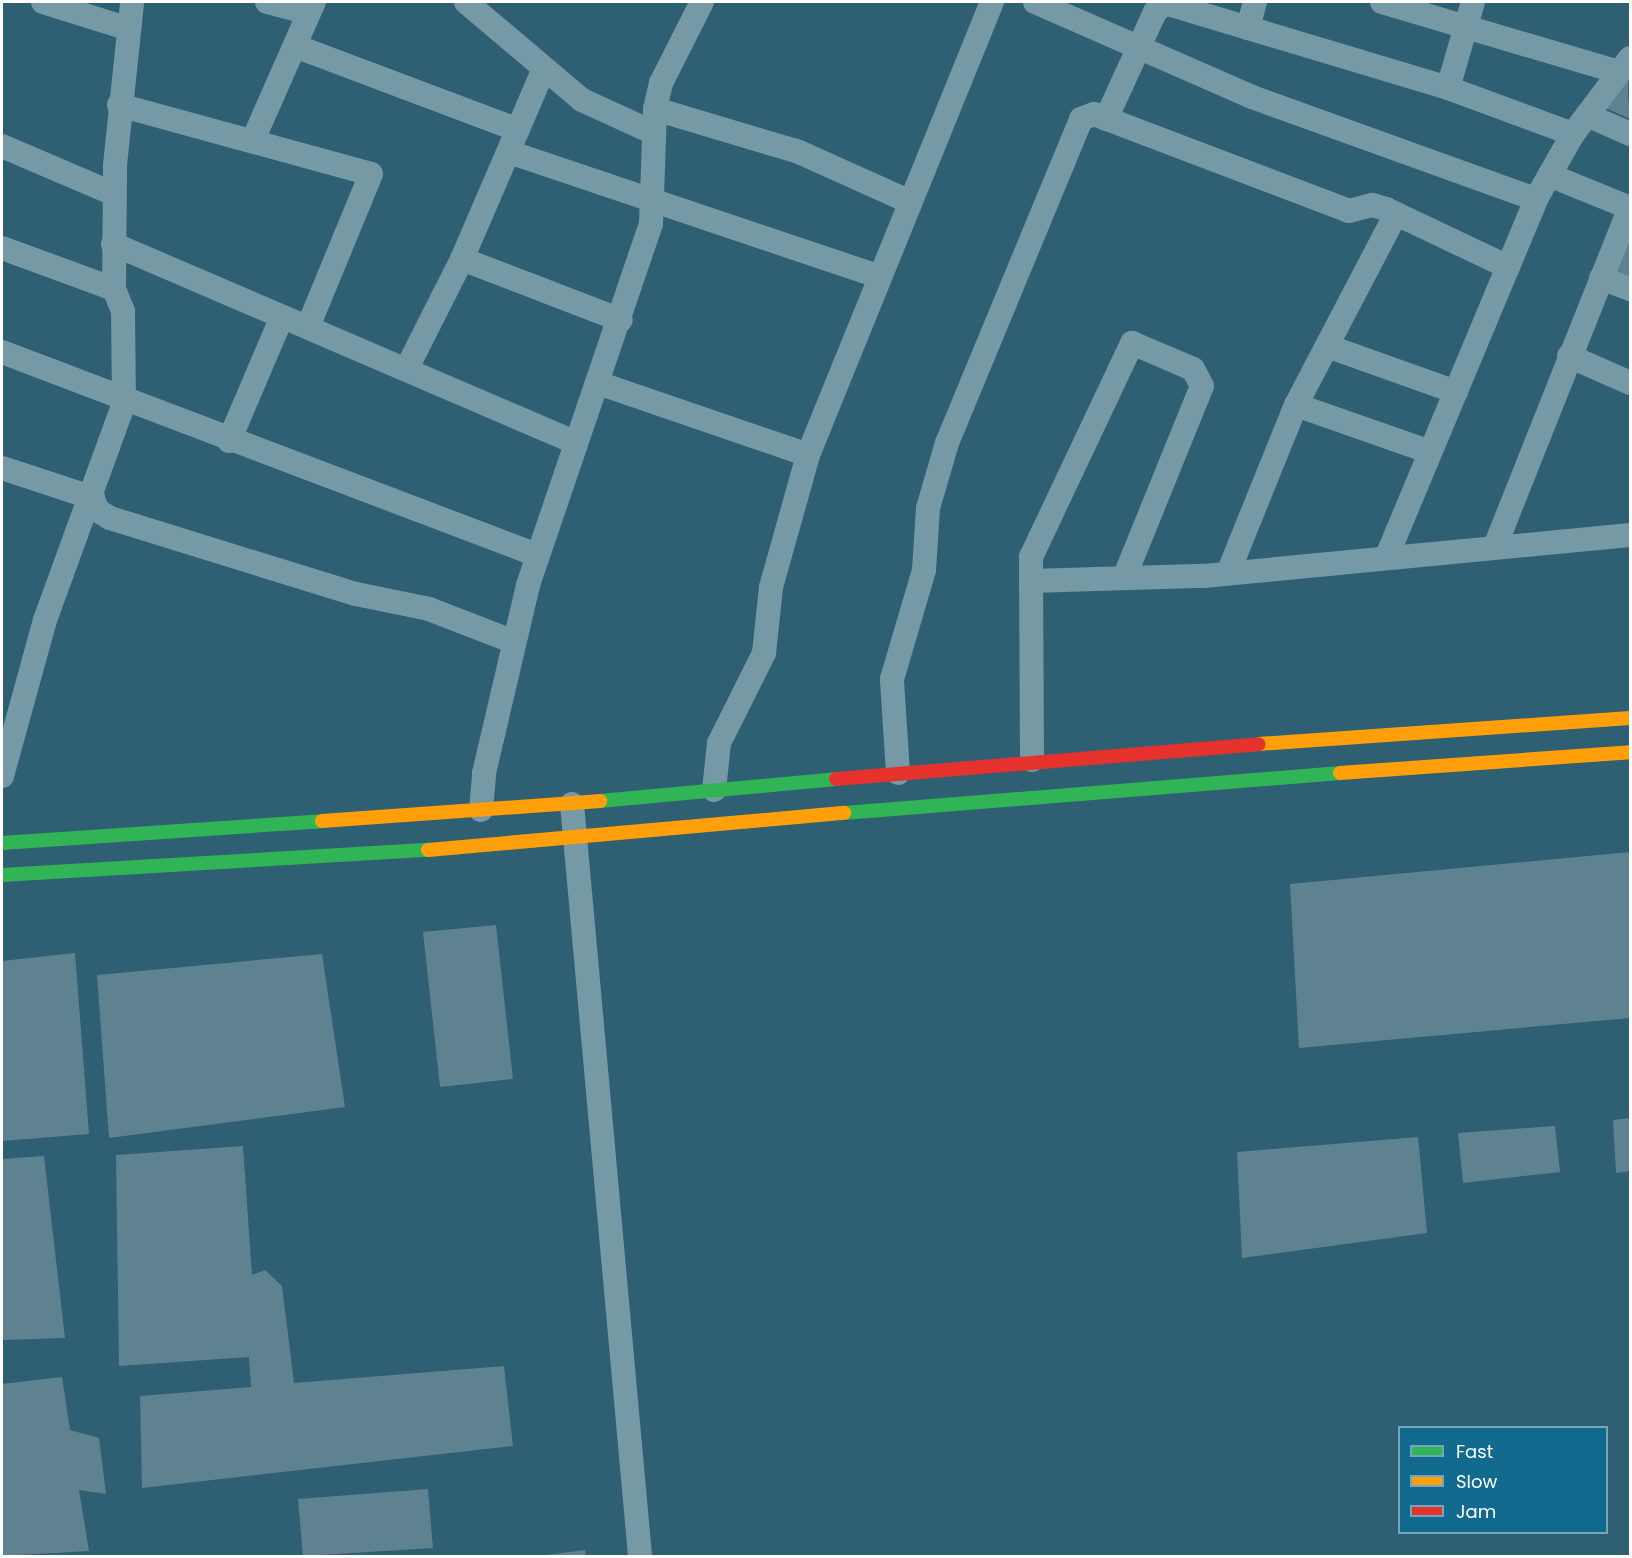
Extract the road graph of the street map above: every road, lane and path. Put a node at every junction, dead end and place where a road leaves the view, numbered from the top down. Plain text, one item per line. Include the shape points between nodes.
1 (43, 2) edge
2 (132, 2) edge
3 (267, 2) edge
4 (466, 2) edge
5 (702, 2) edge
6 (992, 2) edge
7 (1035, 2) edge
8 (1256, 2) edge
9 (1382, 2) edge
10 (312, 7) edge
11 (1470, 13) edge
12 (1248, 28) junction
13 (129, 29) junction
14 (295, 46) junction
15 (1136, 50) junction
16 (1624, 65) edge
17 (544, 69) junction
18 (1448, 88) junction
19 (119, 105) junction
20 (655, 109) junction
21 (1106, 119) junction
22 (1580, 124) junction
23 (654, 133) junction
24 (1630, 134) edge
25 (253, 140) junction
26 (514, 141) junction
27 (3, 151) edge
28 (1549, 175) junction
29 (114, 194) junction
30 (1536, 199) junction
31 (655, 201) junction
32 (910, 202) junction
33 (1396, 214) junction
34 (113, 244) junction
35 (2, 248) edge
36 (462, 259) junction
37 (1508, 267) junction
38 (880, 277) junction
39 (1600, 278) junction
40 (114, 289) junction
41 (1630, 289) edge
42 (282, 316) junction
43 (621, 320) junction
44 (308, 327) junction
45 (1327, 346) junction
46 (2, 352) edge
47 (1569, 356) junction
48 (407, 368) junction
49 (598, 383) junction
50 (1630, 383) edge
51 (1456, 392) junction
52 (124, 403) junction
53 (1296, 405) junction
54 (229, 441) junction
55 (574, 442) junction
56 (1430, 452) junction
57 (808, 455) junction
58 (2, 468) edge
59 (93, 498) junction
60 (1630, 535) edge
61 (1496, 544) junction
62 (537, 555) junction
63 (1387, 556) junction
64 (1228, 573) junction
65 (1124, 578) junction
66 (1031, 581) junction
67 (514, 642) junction
68 (1630, 718) edge
69 (1630, 752) edge
70 (1032, 760) junction
71 (898, 773) junction
72 (2, 776) edge
73 (714, 790) junction
74 (572, 804) junction
75 (481, 810) junction
76 (576, 841) junction
77 (2, 843) edge
78 (2, 875) edge
79 (640, 1557) edge

1 - 13 street
2 - 13 street
3 - 10 street
4 - 17 street
5 - 20 street via 687,23
6 - 32 street
7 - 15 street
8 - 12 street
9 - 11 street
10 - 14 street
11 - 16 street
11 - 18 street
12 - 15 street via 1165,3
12 - 18 street
13 - 19 street
14 - 25 street
14 - 26 street
15 - 21 street
15 - 30 street
16 - 22 street
17 - 23 street via 582,100
17 - 26 street
18 - 22 street
19 - 25 street
19 - 29 street
20 - 23 street
20 - 32 street via 799,152
21 - 33 street via 1326,204 1349,211 1372,205
21 - 71 street via 1094,114 1081,119 947,443 928,508 924,570 892,680
22 - 24 street
22 - 28 street
23 - 31 street
25 - 44 street via 370,174
26 - 31 street
26 - 36 street
27 - 29 street
28 - 30 street
28 - 39 street via 1630,208
29 - 34 street
30 - 37 street
31 - 38 street
31 - 43 street
32 - 38 street
33 - 37 street
33 - 45 street
34 - 40 street
34 - 42 street
35 - 40 street
36 - 43 street
36 - 48 street
37 - 51 street
38 - 57 street
39 - 41 street
39 - 47 street
40 - 52 street via 123,311
42 - 44 street
42 - 54 street
43 - 49 street
44 - 48 street
45 - 51 street
45 - 53 street
46 - 52 street
47 - 50 street
47 - 61 street
48 - 55 street
49 - 55 street
49 - 57 street
51 - 56 street
52 - 54 street
52 - 59 street
53 - 56 street
53 - 64 street
54 - 62 street
55 - 62 street
56 - 63 street
57 - 73 street via 771,587 764,653 719,743
58 - 59 street
59 - 67 street via 110,518 356,594 429,609
59 - 72 street via 45,620
60 - 61 street
61 - 63 street
62 - 67 street
63 - 64 street
64 - 65 street
65 - 66 street
65 - 66 street via 1202,386 1192,369 1132,343 1036,540
66 - 70 street
67 - 75 street via 484,773
68 - 70 main road
69 - 76 main road via 1002,797
70 - 71 main road
71 - 73 main road
73 - 74 main road
74 - 75 main road
74 - 76 street
75 - 77 main road
76 - 78 main road
76 - 79 street

